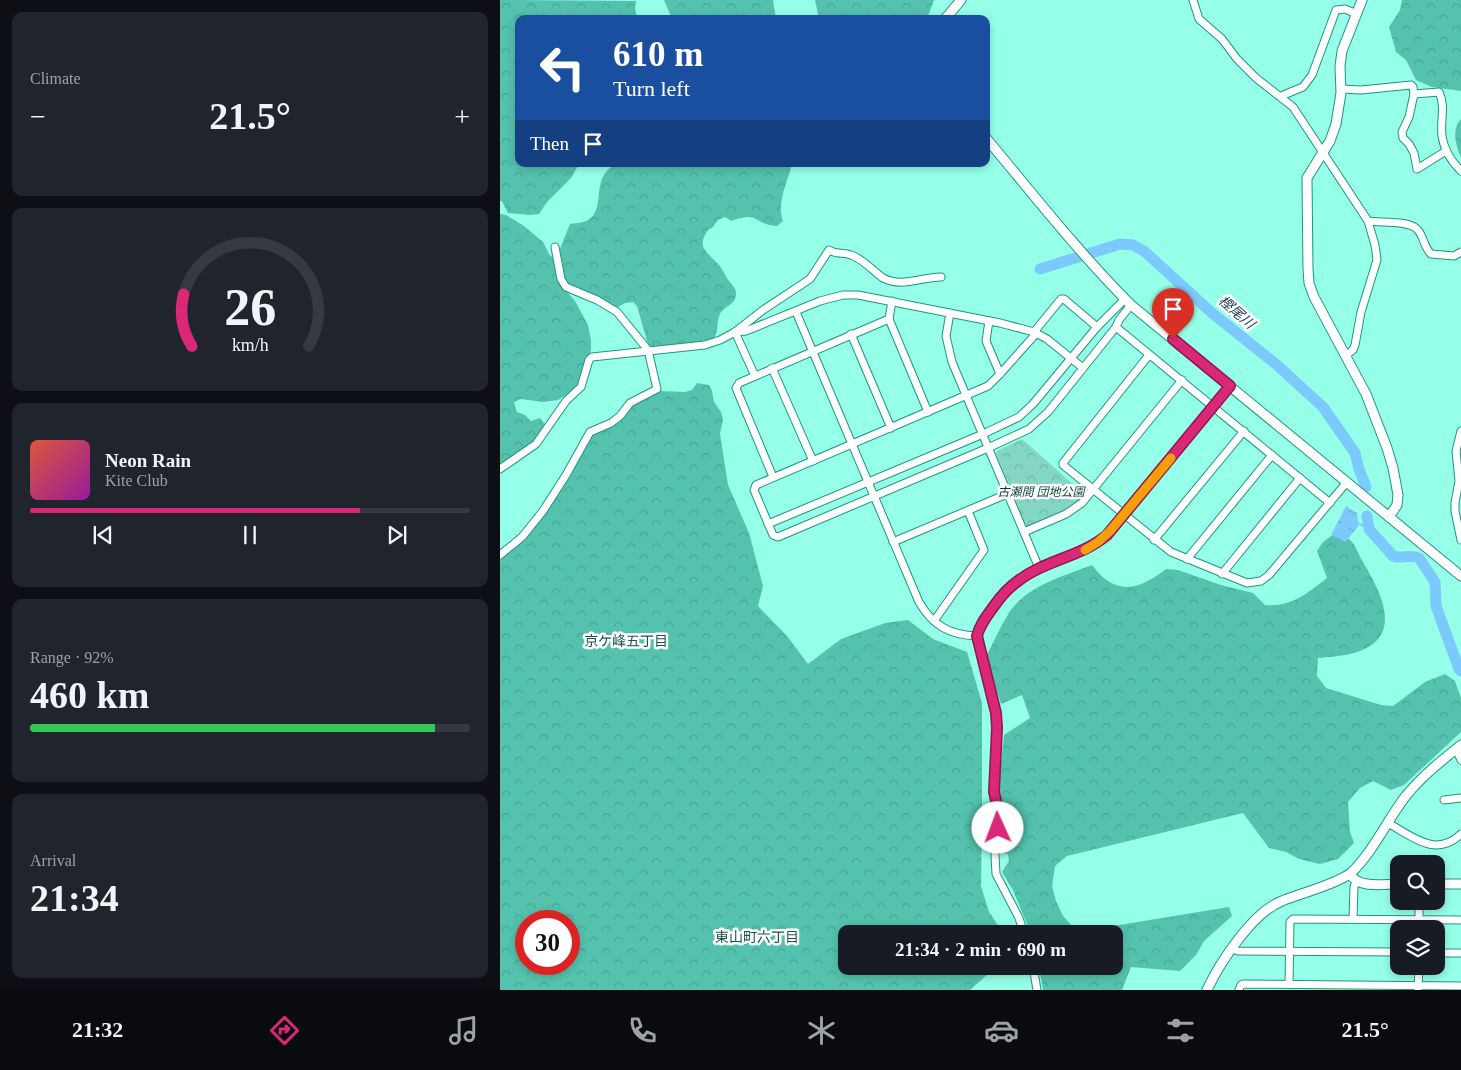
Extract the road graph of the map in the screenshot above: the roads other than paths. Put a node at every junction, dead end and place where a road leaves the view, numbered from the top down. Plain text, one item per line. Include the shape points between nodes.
1 (961, 0) edge
2 (1192, 0) edge
3 (1362, 0) edge
4 (1357, 14) junction
5 (948, 15) edge
6 (1341, 89) junction
7 (1414, 94) junction
8 (1281, 96) junction
9 (990, 143) edge
10 (1446, 151) junction
11 (1323, 153) junction
12 (1461, 171) edge
13 (1368, 222) junction
14 (556, 247) dead end
15 (1461, 252) edge
16 (941, 277) dead end
17 (892, 301) junction
18 (1128, 302) junction
19 (796, 312) junction
20 (950, 313) junction
21 (888, 319) junction
22 (989, 321) junction
23 (1097, 327) junction
24 (1116, 327) junction
25 (735, 332) junction
26 (1034, 332) junction
27 (851, 334) junction
28 (648, 350) junction
29 (813, 351) junction
30 (1149, 355) junction
31 (1345, 356) junction
32 (1071, 358) junction
33 (772, 368) junction
34 (1083, 368) junction
35 (1000, 374) junction
36 (755, 376) junction
37 (1182, 380) junction
38 (1230, 386) junction
39 (966, 396) junction
40 (1213, 407) junction
41 (928, 412) junction
42 (891, 428) junction
43 (1461, 431) edge
44 (1244, 432) junction
45 (983, 434) junction
46 (852, 444) junction
47 (988, 448) junction
48 (1272, 455) junction
49 (813, 461) junction
50 (500, 469) edge
51 (773, 477) junction
52 (1300, 478) junction
53 (868, 482) junction
54 (1347, 482) junction
55 (1093, 491) junction
56 (1008, 494) junction
57 (874, 496) junction
58 (1330, 503) junction
59 (968, 510) junction
60 (1124, 515) junction
61 (1390, 517) junction
62 (768, 524) junction
63 (1024, 532) junction
64 (1154, 540) junction
65 (1461, 540) edge
66 (893, 542) junction
67 (500, 556) edge
68 (1187, 559) junction
69 (1039, 568) junction
70 (1222, 574) junction
71 (1461, 576) edge
72 (934, 621) junction
73 (977, 636) junction
74 (1458, 747) edge
75 (1461, 760) edge
76 (1461, 798) edge
77 (1444, 800) dead end
78 (1388, 823) junction
79 (1461, 834) edge
80 (1353, 877) junction
81 (1390, 884) edge
82 (1445, 884) edge
83 (1461, 884) edge
84 (1419, 910) edge
85 (1353, 919) junction
86 (1419, 920) joint
87 (1445, 920) edge
88 (1461, 920) edge
89 (1021, 925) edge
90 (1232, 949) junction
91 (1290, 952) junction
92 (1390, 952) edge
93 (1445, 953) edge
94 (1461, 953) edge
95 (1034, 975) edge
96 (1419, 975) edge
97 (1289, 984) junction
98 (1461, 986) edge
99 (1349, 988) edge
100 (1364, 988) edge
101 (1418, 988) edge
102 (1037, 990) edge
103 (1207, 990) edge
104 (1238, 990) edge

1 - 5 street
2 - 8 street via 1199,19 1222,39 1256,78
3 - 4 street
4 - 6 street via 1342,51
4 - 8 street via 1345,9 1336,10 1312,75 1303,86
6 - 7 street via 1411,85
6 - 11 street via 1340,112
7 - 10 street via 1439,92 1444,108 1442,136
7 - 10 street via 1402,132 1414,153 1417,169
8 - 11 street via 1293,106
9 - 18 street
10 - 12 street
11 - 13 street
11 - 31 street via 1307,178 1309,283
13 - 15 street via 1413,226 1431,254 1454,256
13 - 31 street via 1377,260 1355,345
14 - 28 street via 561,279 566,287 617,312
16 - 25 street via 928,277 906,284 888,280 852,255 834,254 829,250 810,279
17 - 19 street via 843,295
17 - 20 street
17 - 21 street
18 - 23 street
18 - 24 street
18 - 38 street
19 - 25 street
19 - 29 street
20 - 22 street
20 - 39 street via 946,344
21 - 27 street
21 - 41 street
22 - 26 street
22 - 35 street via 986,341
23 - 26 street via 1061,299
23 - 32 street
24 - 30 street
24 - 34 street
25 - 28 street via 710,344
25 - 36 street
26 - 32 street
26 - 35 street via 1034,336
27 - 29 street
27 - 42 street
28 - 50 street via 592,357 582,387 566,401 536,444
28 - 67 street via 657,389 630,403 611,423 590,432 543,511 522,537
29 - 33 street
29 - 46 street
30 - 37 street
30 - 55 street via 1063,461
31 - 61 street via 1370,404 1393,468 1398,500
32 - 34 street
32 - 45 street via 1026,412
33 - 36 street
33 - 49 street
34 - 47 street via 1035,425
35 - 39 street via 988,386
36 - 51 street via 739,383 736,388
37 - 40 street
37 - 55 street
38 - 40 street
38 - 54 street
39 - 41 street
39 - 45 street
40 - 44 street
40 - 60 street
41 - 42 street
42 - 46 street
43 - 65 street via 1456,452 1459,481 1455,503
44 - 48 street
44 - 64 street
45 - 47 street
45 - 53 street
46 - 49 street
46 - 53 street
47 - 56 street
47 - 57 street
48 - 52 street
48 - 68 street
49 - 51 street
51 - 62 street via 754,487
52 - 58 street
52 - 70 street
53 - 57 street
53 - 62 street
54 - 58 street
54 - 61 street
55 - 60 street
55 - 63 street via 1074,510
56 - 59 street
56 - 63 street
57 - 62 street via 778,537 773,535
57 - 66 street
58 - 70 street via 1264,579 1246,583
59 - 66 street
59 - 72 street via 984,549
60 - 64 street
60 - 69 street via 1098,542
61 - 71 street
63 - 69 street
64 - 68 street
66 - 72 street via 919,602
68 - 70 street
69 - 73 street via 1002,595 981,624
72 - 73 street via 955,634
73 - 89 street via 997,721 994,792 999,814 994,855 996,874
74 - 75 street
74 - 78 street via 1427,772
76 - 77 street
78 - 79 street via 1428,845 1448,843
78 - 80 street
80 - 81 street via 1365,884
80 - 85 street
80 - 90 street via 1268,908 1254,920
82 - 83 street
84 - 86 street
85 - 86 street
85 - 91 street via 1293,919 1290,922
87 - 88 street
90 - 91 street
90 - 103 street
91 - 92 street
91 - 97 street
93 - 94 street
95 - 102 street
96 - 101 street
97 - 99 street
97 - 104 street via 1243,984
98 - 101 street
99 - 100 street
100 - 101 street

